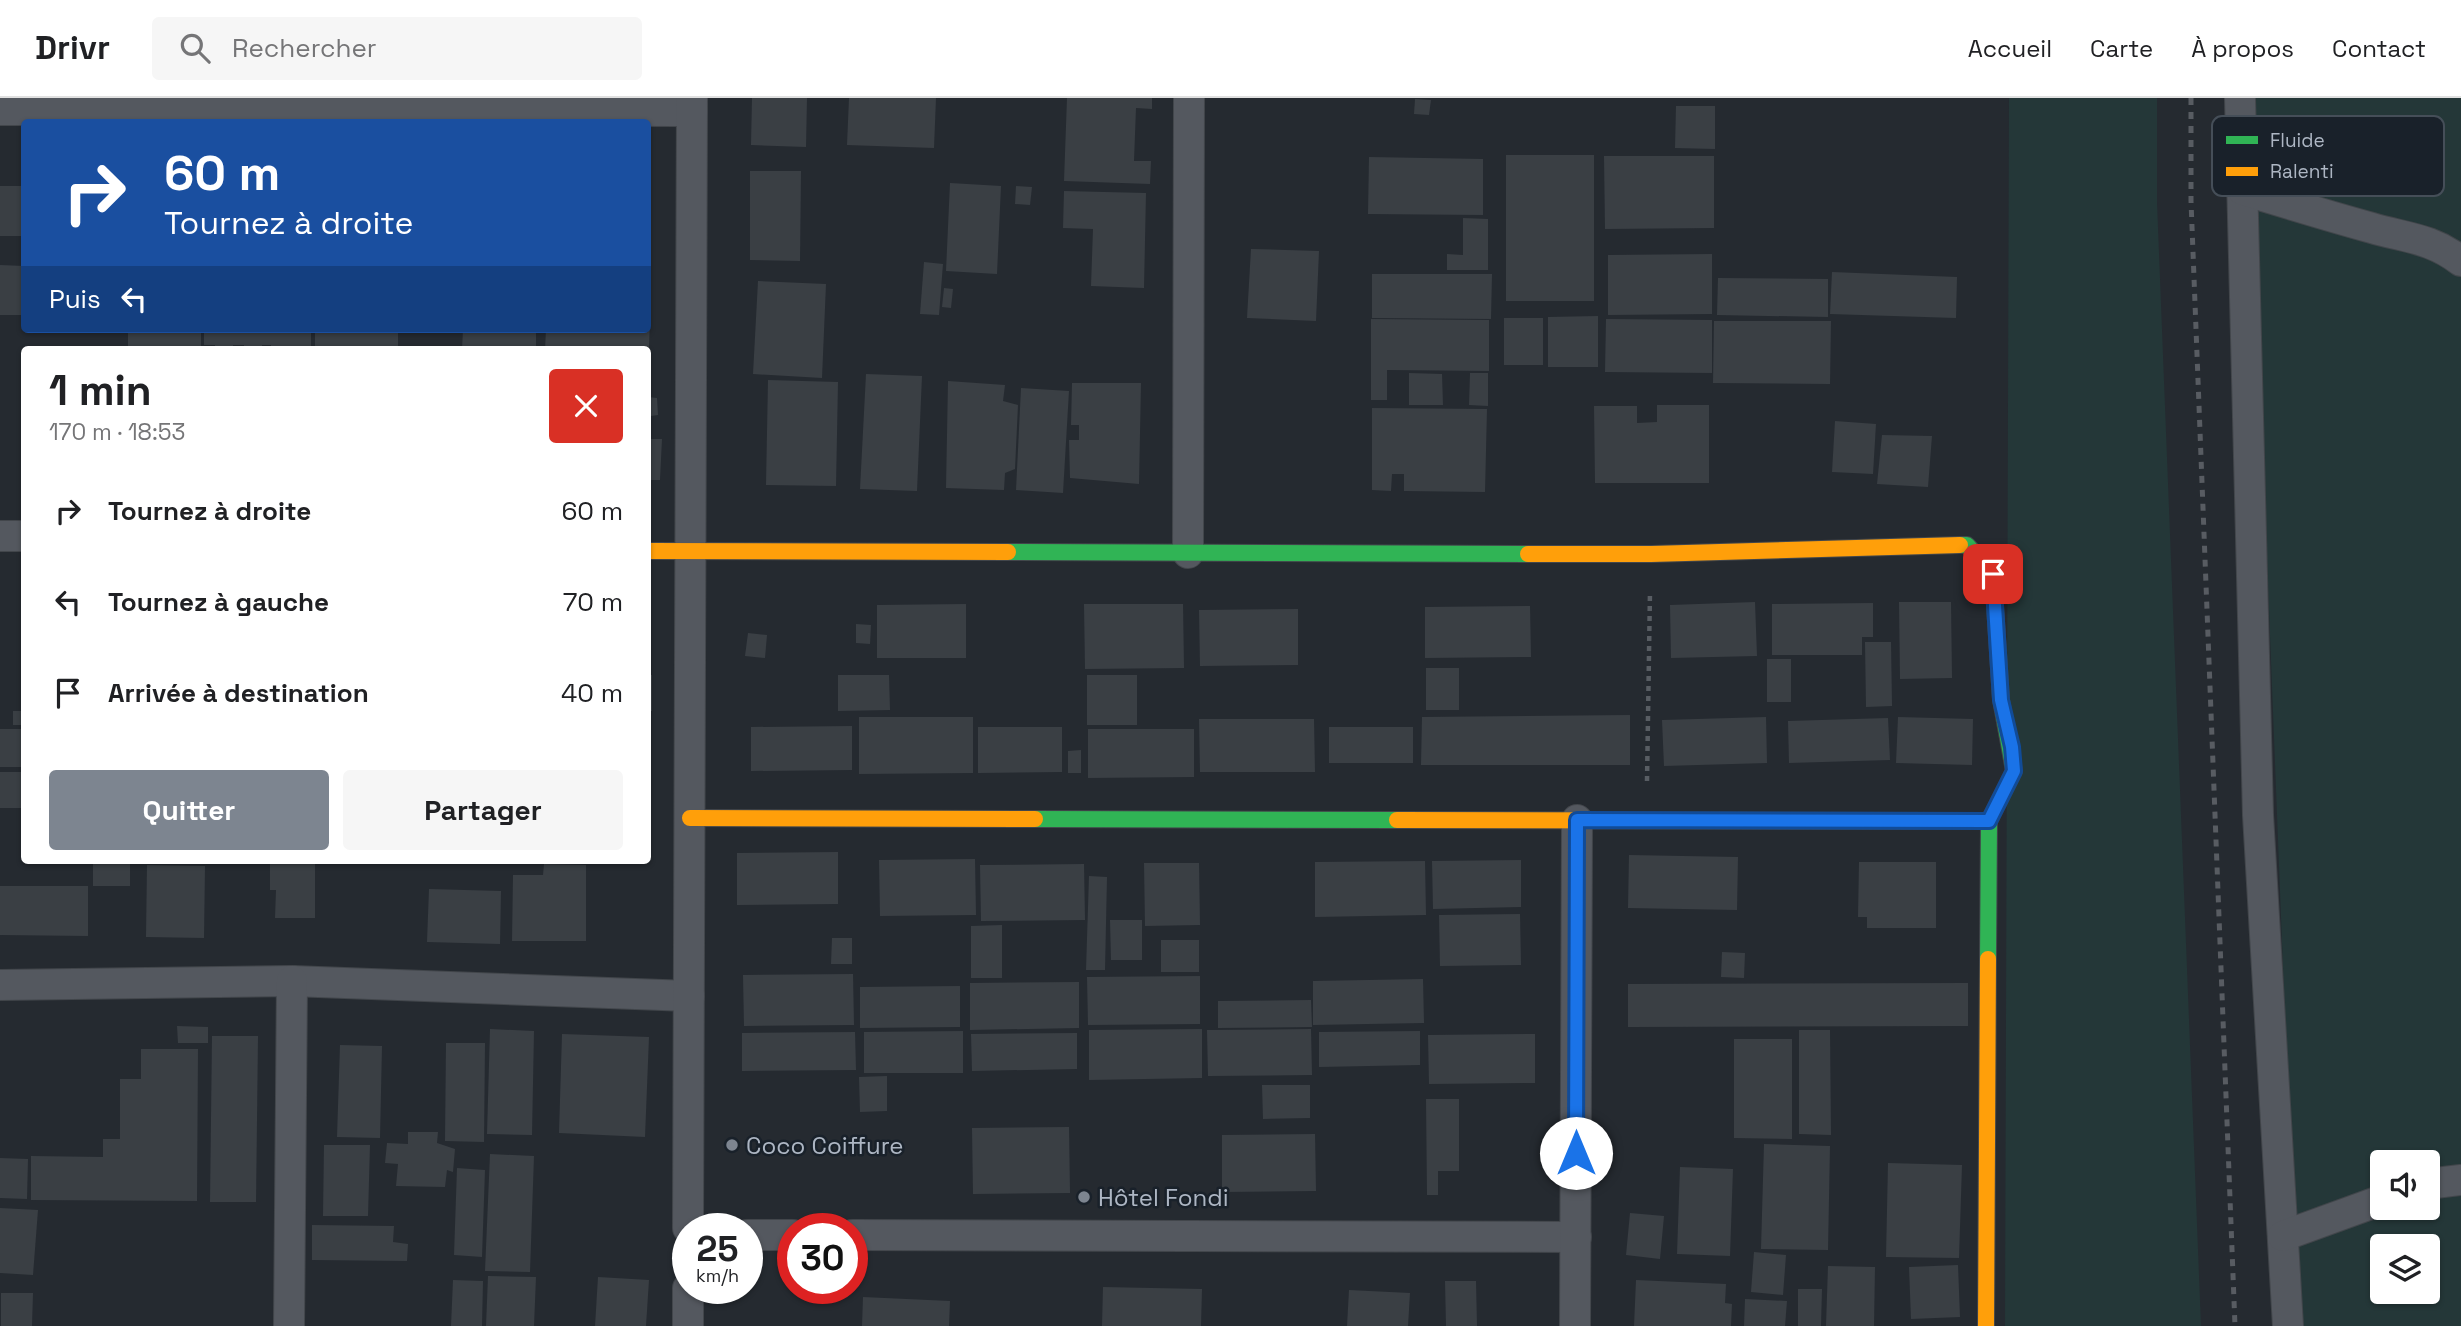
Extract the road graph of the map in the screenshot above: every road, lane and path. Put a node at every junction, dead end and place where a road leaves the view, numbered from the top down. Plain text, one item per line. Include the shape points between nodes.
1 (1189, 98) edge
2 (2240, 98) edge
3 (692, 105) edge
4 (0, 110) edge
5 (2241, 116) edge
6 (2243, 196) edge
7 (2263, 196) edge
8 (2461, 261) edge
9 (0, 536) edge
10 (21, 536) edge
11 (651, 551) edge
12 (691, 552) junction
13 (1188, 553) junction
14 (1651, 554) junction
15 (690, 818) junction
16 (1577, 820) junction
17 (1646, 821) junction
18 (1989, 821) junction
19 (292, 981) junction
20 (0, 985) edge
21 (689, 996) junction
22 (2461, 1180) edge
23 (2440, 1182) edge
24 (2370, 1204) edge
25 (688, 1213) edge
26 (868, 1235) edge
27 (2283, 1236) junction
28 (1576, 1237) junction
29 (688, 1304) edge
30 (289, 1326) edge
31 (688, 1326) edge
32 (1575, 1326) edge
33 (1986, 1326) edge
34 (2288, 1326) edge

1 - 13 street
2 - 5 street
3 - 4 street
3 - 12 street
6 - 27 street via 2258,815
7 - 8 street via 2410,235
9 - 10 street
11 - 12 street
12 - 13 street
12 - 15 street
13 - 14 street
14 - 17 path
14 - 18 street via 1967,545 1993,574 2001,700 2014,771
15 - 16 street
15 - 21 street
16 - 17 street
16 - 28 street
17 - 18 street
18 - 33 street
19 - 20 street
19 - 21 street
19 - 30 street
21 - 25 street
22 - 23 street
24 - 27 street
26 - 28 street
27 - 34 street
28 - 32 street
29 - 31 street

